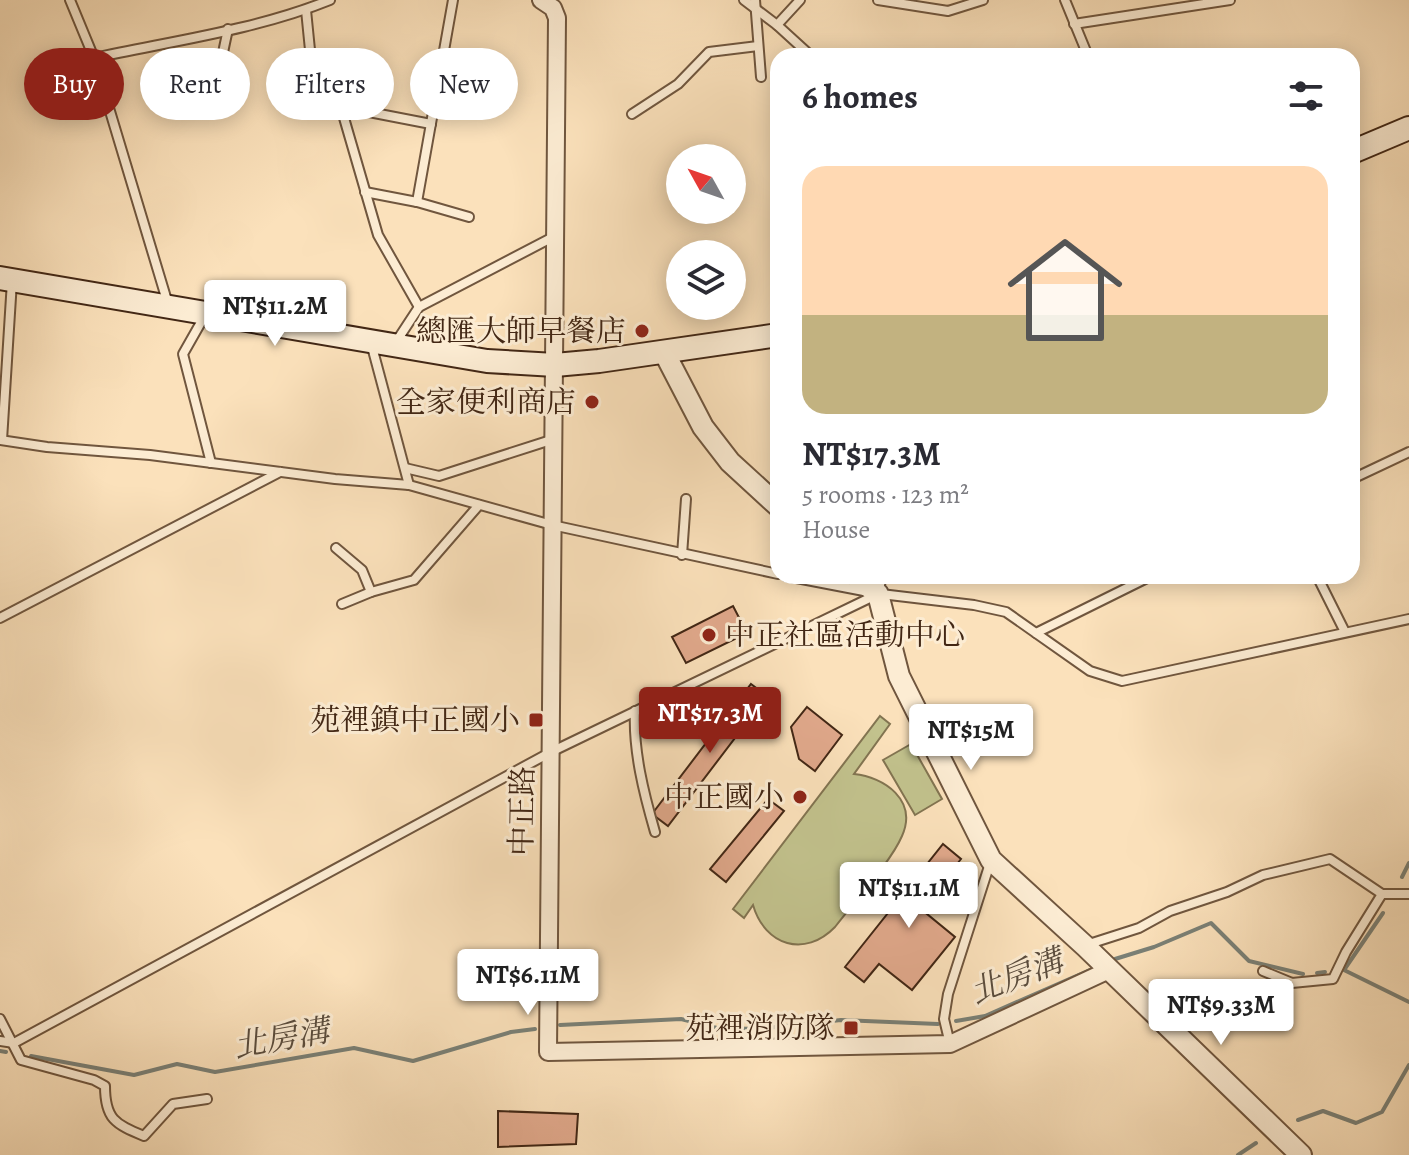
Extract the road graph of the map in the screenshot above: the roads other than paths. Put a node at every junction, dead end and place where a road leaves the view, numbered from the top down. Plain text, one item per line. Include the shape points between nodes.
1 (70, 0) edge
2 (330, 0) edge
3 (453, 0) edge
4 (541, 0) edge
5 (744, 0) edge
6 (800, 0) edge
7 (878, 0) edge
8 (983, 0) edge
9 (1065, 0) edge
10 (1230, 0) edge
11 (754, 5) edge
12 (306, 10) junction
13 (1074, 24) junction
14 (777, 25) junction
15 (228, 29) junction
16 (758, 46) junction
17 (90, 48) edge
18 (224, 48) edge
19 (310, 48) edge
20 (802, 48) edge
21 (1084, 48) edge
22 (124, 52) edge
23 (761, 77) dead end
24 (632, 114) dead end
25 (394, 117) edge
26 (113, 120) edge
27 (342, 120) edge
28 (431, 124) junction
29 (1409, 128) edge
30 (1360, 149) edge
31 (365, 192) junction
32 (417, 202) junction
33 (469, 217) dead end
34 (557, 235) junction
35 (6, 279) edge
36 (169, 307) junction
37 (419, 307) junction
38 (206, 313) junction
39 (770, 336) edge
40 (370, 342) junction
41 (393, 346) junction
42 (664, 352) junction
43 (555, 365) junction
44 (554, 439) junction
45 (1, 440) edge
46 (1409, 452) edge
47 (211, 463) junction
48 (405, 468) junction
49 (280, 472) junction
50 (1360, 475) edge
51 (409, 485) junction
52 (686, 499) dead end
53 (770, 499) edge
54 (479, 505) junction
55 (552, 525) junction
56 (336, 548) dead end
57 (682, 555) junction
58 (770, 572) edge
59 (1135, 584) edge
60 (1321, 584) edge
61 (880, 585) edge
62 (371, 592) junction
63 (342, 604) dead end
64 (0, 618) edge
65 (1409, 619) edge
66 (1345, 632) junction
67 (1036, 633) junction
68 (635, 711) junction
69 (551, 752) junction
70 (655, 832) dead end
71 (991, 860) junction
72 (1382, 894) junction
73 (1409, 894) edge
74 (1085, 946) junction
75 (1109, 970) junction
76 (1263, 971) dead end
77 (0, 1019) edge
78 (0, 1041) edge
79 (14, 1043) junction
80 (950, 1044) junction
81 (207, 1099) dead end
82 (1301, 1155) edge

1 - 17 lane
2 - 12 lane
3 - 28 lane
4 - 34 street, 中正路 via 557,18
5 - 11 lane
6 - 14 lane
7 - 8 lane via 948,11
9 - 13 lane
10 - 13 lane
11 - 14 lane
11 - 16 lane
12 - 15 lane
12 - 19 lane
13 - 21 lane
14 - 20 lane
15 - 18 lane
15 - 22 lane
16 - 23 lane
16 - 24 lane via 709,52 678,84
25 - 28 lane
26 - 36 lane
27 - 31 lane
28 - 32 lane
29 - 30 main road
31 - 32 lane
31 - 37 lane via 378,235
32 - 33 lane
34 - 37 lane
34 - 43 street, 中正路
35 - 36 main road
35 - 45 lane
36 - 38 main road
37 - 41 lane
38 - 40 main road
38 - 47 lane via 183,354
39 - 42 main road
40 - 41 main road
40 - 48 lane
41 - 43 main road
42 - 43 main road
42 - 53 street via 703,427 730,462
43 - 44 street, 中正路
44 - 48 lane via 439,476
44 - 55 street, 中正路
45 - 47 lane
46 - 50 lane
47 - 49 lane
48 - 51 lane
49 - 51 lane
49 - 64 lane
51 - 54 lane
52 - 57 lane
54 - 55 lane
54 - 62 lane via 414,580
55 - 57 lane
55 - 69 street, 中正路
56 - 62 lane via 362,570
57 - 58 lane
59 - 67 lane
60 - 66 lane
61 - 67 lane via 1006,612
61 - 68 lane
61 - 71 street via 899,676
62 - 63 lane
65 - 66 lane
66 - 67 lane via 1122,681 1090,671
68 - 69 lane
68 - 70 lane via 646,803
69 - 79 lane
69 - 80 street, 中正路 via 548,1052
71 - 74 street
71 - 80 lane via 948,994 944,1019
72 - 73 lane
72 - 74 lane via 1330,859 1263,875
72 - 76 lane via 1333,979 1292,983
74 - 75 street
75 - 80 street, 中正路
75 - 82 street
77 - 79 lane
78 - 79 lane
79 - 81 lane via 21,1060 105,1086 105,1106 117,1125 144,1136 173,1104

